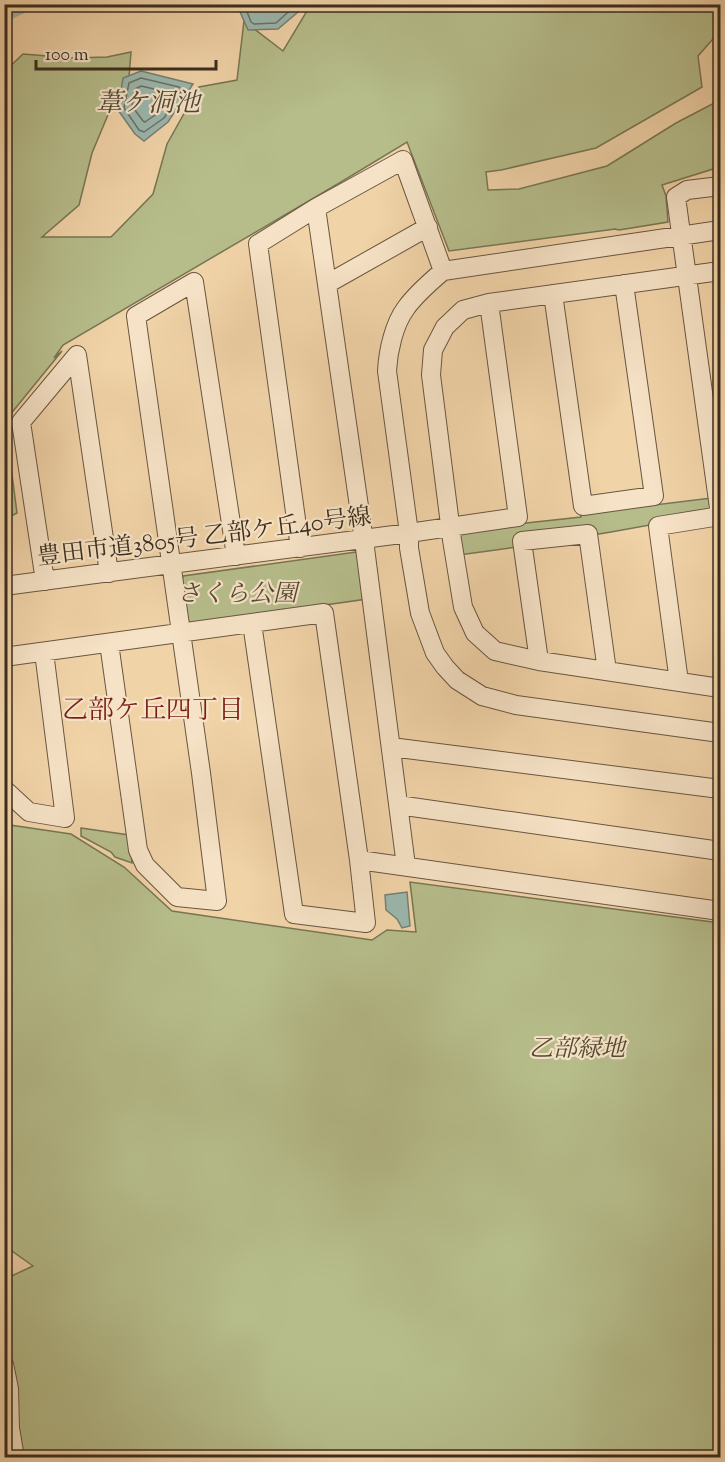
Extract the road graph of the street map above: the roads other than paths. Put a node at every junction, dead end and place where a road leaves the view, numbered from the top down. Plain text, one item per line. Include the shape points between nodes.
1 (720, 186) edge
2 (316, 208) junction
3 (428, 227) junction
4 (720, 231) edge
5 (681, 236) junction
6 (443, 271) junction
7 (720, 271) edge
8 (687, 276) junction
9 (327, 284) junction
10 (624, 284) junction
11 (553, 294) junction
12 (489, 303) junction
13 (720, 516) edge
14 (451, 527) junction
15 (364, 539) junction
16 (409, 541) junction
17 (300, 548) junction
18 (236, 556) junction
19 (172, 564) junction
20 (109, 573) junction
21 (45, 581) junction
22 (4, 586) edge
23 (252, 623) junction
24 (181, 633) junction
25 (109, 643) junction
26 (44, 652) junction
27 (4, 657) edge
28 (539, 661) junction
29 (607, 671) junction
30 (679, 682) junction
31 (720, 688) edge
32 (720, 733) edge
33 (391, 747) junction
34 (4, 789) edge
35 (720, 789) edge
36 (398, 805) junction
37 (720, 850) edge
38 (359, 860) junction
39 (406, 866) junction
40 (720, 911) edge
41 (4, 1364) edge
42 (15, 1458) edge

1 - 5 street via 687,190 676,197
2 - 3 street via 403,160
2 - 9 street
2 - 17 street via 258,244
3 - 6 street
3 - 9 street
4 - 5 street
5 - 6 street
5 - 8 street
6 - 16 street via 404,309 388,354
7 - 8 street
8 - 10 street
8 - 13 street
9 - 15 street
10 - 11 street
10 - 11 street via 654,496 583,506
11 - 12 street
12 - 14 street via 463,310 445,327 434,350 431,375
12 - 14 street, 豊田市道3805号 乙部ケ丘40号線 via 518,517
13 - 30 street via 658,526
14 - 16 street, 豊田市道3805号 乙部ケ丘40号線
14 - 28 street via 463,607 475,633 495,651
15 - 16 street, 豊田市道3805号 乙部ケ丘40号線
15 - 17 street, 豊田市道3805号 乙部ケ丘40号線
15 - 33 street
16 - 32 street via 420,613 435,652 457,680 482,696 516,705
17 - 18 street, 豊田市道3805号 乙部ケ丘40号線
18 - 19 street, 豊田市道3805号 乙部ケ丘40号線
18 - 19 street via 194,282 136,316
19 - 20 street, 豊田市道3805号 乙部ケ丘40号線
19 - 24 street
20 - 21 street, 豊田市道3805号 乙部ケ丘40号線
20 - 21 street via 77,355 21,422
21 - 22 street, 豊田市道3805号 乙部ケ丘40号線
23 - 24 street
23 - 38 street via 324,613
23 - 38 street via 294,914 366,923
24 - 25 street
24 - 25 street via 217,901 177,897 145,866 138,850
25 - 26 street
26 - 27 street
26 - 34 street via 65,818 29,812
28 - 29 street
28 - 29 street via 522,541 588,534
29 - 30 street
30 - 31 street
33 - 35 street
33 - 36 street
36 - 37 street
36 - 39 street
38 - 39 street
39 - 40 street
41 - 42 street

